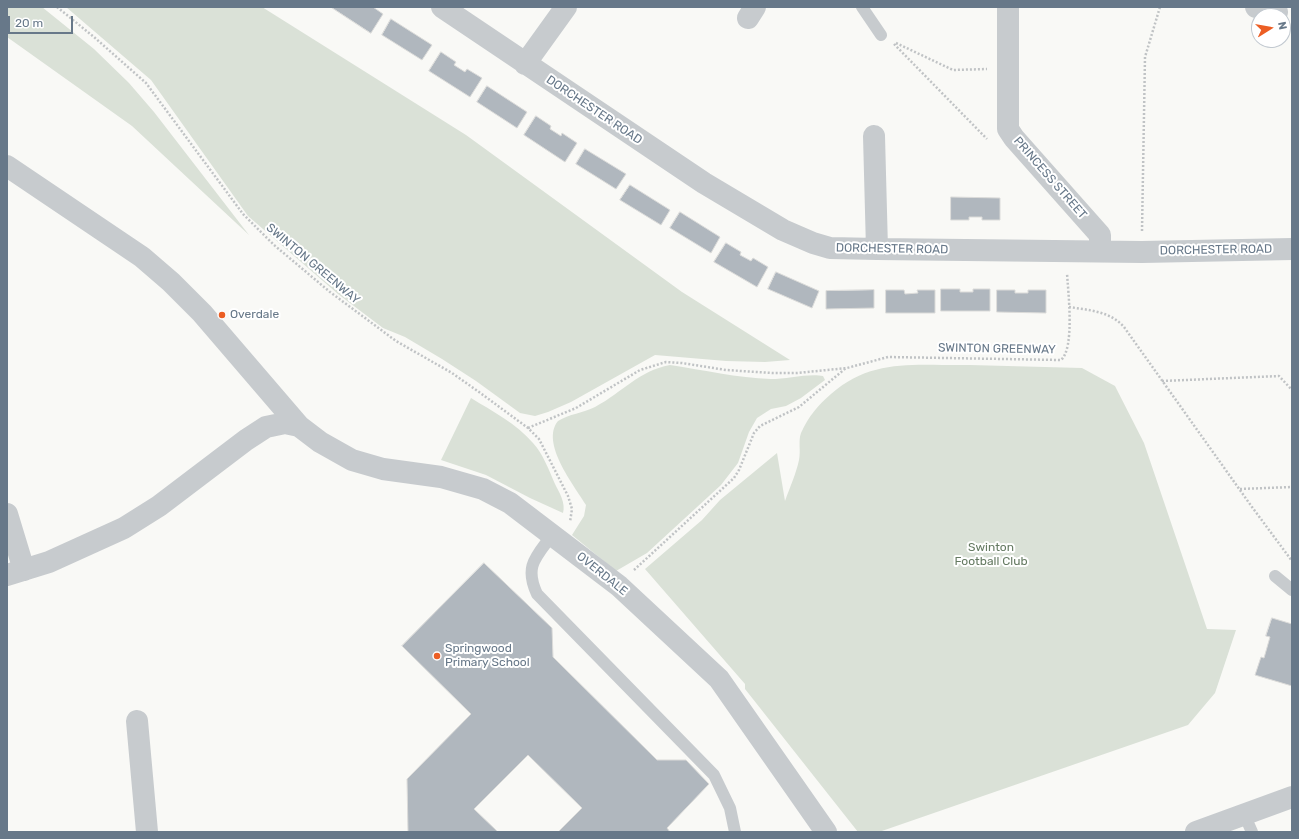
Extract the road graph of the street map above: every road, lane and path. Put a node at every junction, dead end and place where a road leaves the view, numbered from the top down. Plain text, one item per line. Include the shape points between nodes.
1 (57, 7) edge
2 (442, 7) edge
3 (566, 7) edge
4 (862, 7) edge
5 (1008, 7) edge
6 (1160, 7) edge
7 (881, 35) dead end
8 (526, 64) junction
9 (1007, 69) junction
10 (874, 136) dead end
11 (1019, 144) junction
12 (7, 166) edge
13 (877, 249) junction
14 (1292, 249) edge
15 (1064, 250) junction
16 (1100, 250) junction
17 (1142, 252) junction
18 (1069, 307) junction
19 (847, 368) junction
20 (1162, 381) junction
21 (1292, 390) edge
22 (299, 426) junction
23 (528, 428) junction
24 (1292, 487) edge
25 (1240, 489) junction
26 (572, 510) dead end
27 (7, 514) edge
28 (552, 536) junction
29 (1292, 561) edge
30 (16, 572) edge
31 (1275, 576) dead end
32 (619, 586) junction
33 (1292, 590) edge
34 (136, 721) dead end
35 (1292, 797) edge
36 (1248, 823) edge
37 (147, 832) edge
38 (735, 832) edge
39 (826, 832) edge
40 (1196, 832) edge

1 - 23 path, SWINTON GREENWAY via 146,83 243,214 274,245 330,292 396,341 452,373
2 - 8 street, DORCHESTER ROAD
3 - 8 street
4 - 7 lane
5 - 9 street, PRINCESS STREET
6 - 17 path via 1145,57
8 - 13 street, DORCHESTER ROAD via 704,183 783,230 830,248
9 - 11 street, PRINCESS STREET via 1008,129
9 - 11 path via 953,70 891,40 988,140
10 - 13 street
11 - 16 street, PRINCESS STREET via 1100,235
12 - 22 street, OVERDALE via 142,257 212,324
13 - 15 street, DORCHESTER ROAD
14 - 17 street, DORCHESTER ROAD
15 - 16 street, DORCHESTER ROAD
15 - 18 path, SWINTON GREENWAY
16 - 17 street, DORCHESTER ROAD
18 - 19 path, SWINTON GREENWAY via 1067,351 1060,360 888,357
18 - 20 path via 1116,318
19 - 23 path via 773,373 726,370 682,363 656,364 640,370 576,408
19 - 32 path via 799,407 760,426 754,433 734,478
20 - 21 path via 1278,376
20 - 25 path
22 - 28 street, OVERDALE via 320,442 352,460 384,469 441,477 483,489 510,502
22 - 30 street via 285,423 266,428 246,440 159,506 124,528 70,553
23 - 26 path, SWINTON GREENWAY via 539,439 549,457
24 - 25 path
25 - 29 path
27 - 30 street
28 - 32 street, OVERDALE
28 - 38 lane via 534,559 530,570 531,581 537,594 714,775 730,808
31 - 33 lane
32 - 39 street, OVERDALE via 719,679
34 - 37 street
35 - 36 street
36 - 40 street

